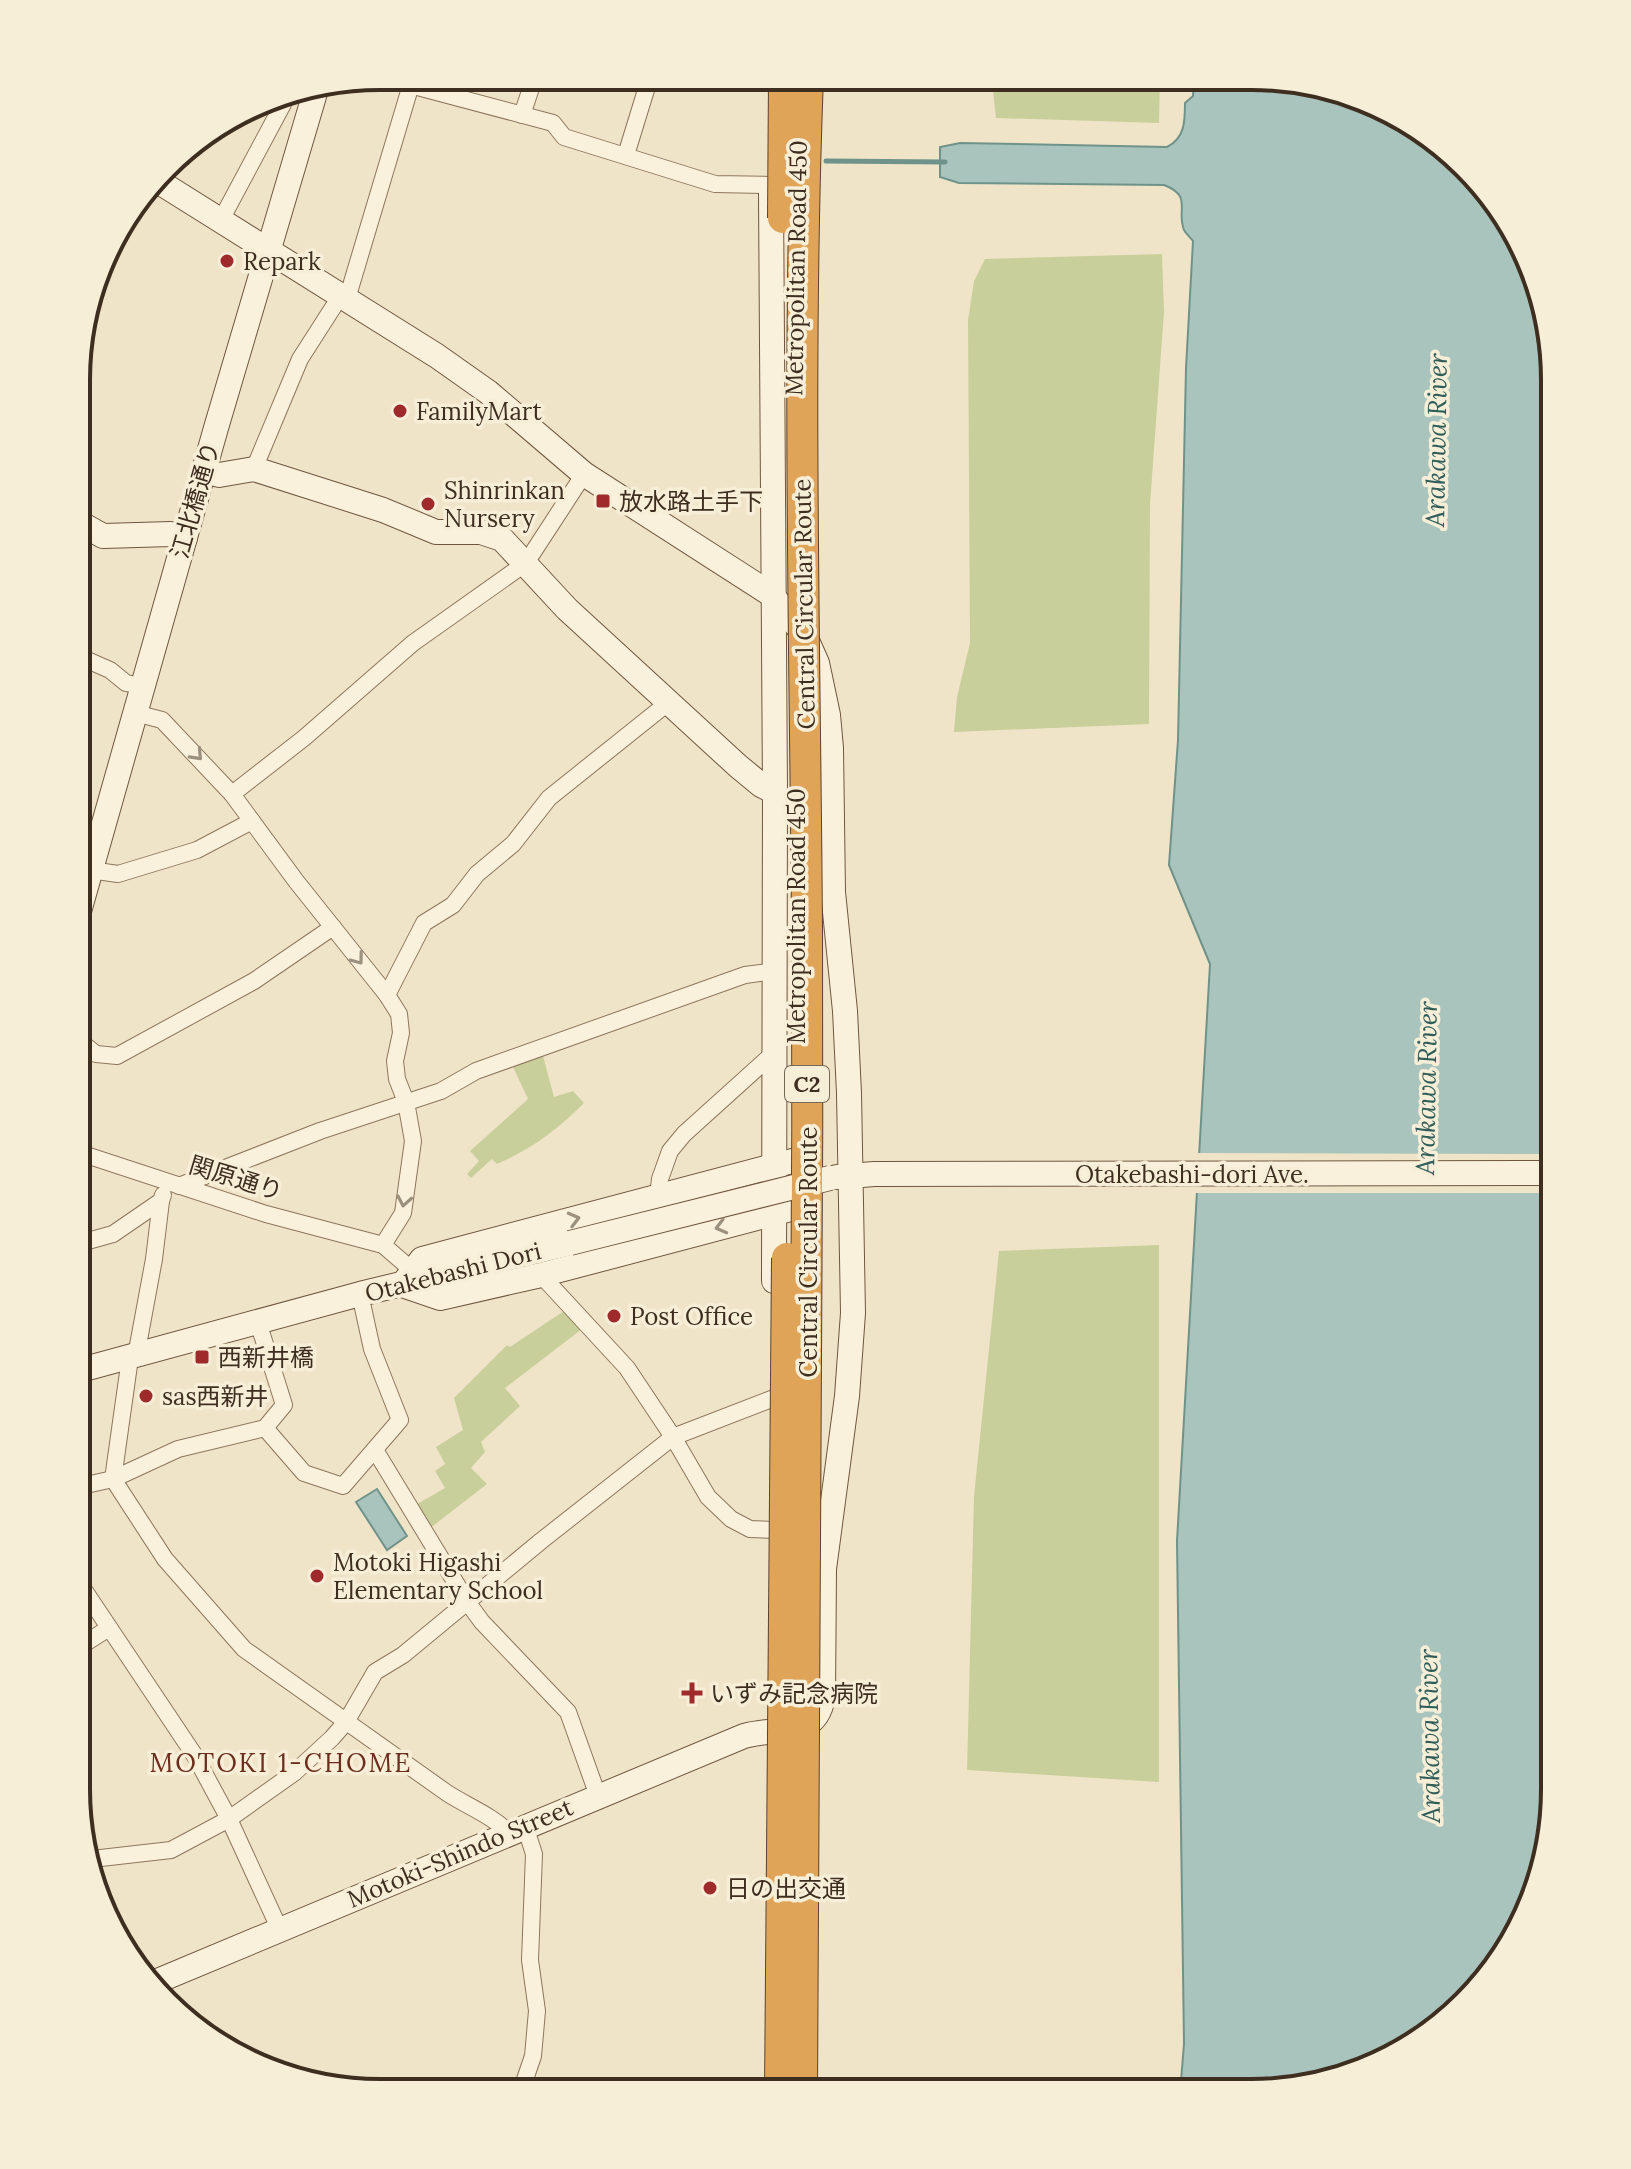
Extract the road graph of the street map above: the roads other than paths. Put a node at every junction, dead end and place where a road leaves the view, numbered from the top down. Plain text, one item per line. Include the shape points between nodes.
1 (409, 90) edge
2 (443, 90) edge
3 (530, 90) edge
4 (646, 90) edge
5 (772, 90) edge
6 (784, 90) edge
7 (799, 90) edge
8 (808, 90) edge
9 (314, 98) edge
10 (281, 107) edge
11 (522, 115) junction
12 (626, 155) junction
13 (771, 185) junction
14 (165, 186) edge
15 (221, 220) junction
16 (270, 250) junction
17 (344, 297) junction
18 (254, 469) junction
19 (204, 471) junction
20 (584, 474) junction
21 (90, 529) edge
22 (185, 538) junction
23 (526, 563) junction
24 (772, 595) junction
25 (793, 618) junction
26 (90, 661) edge
27 (142, 686) junction
28 (669, 702) junction
29 (135, 713) junction
30 (775, 792) junction
31 (232, 794) junction
32 (252, 821) junction
33 (90, 870) joint
34 (333, 927) junction
35 (775, 971) junction
36 (387, 995) junction
37 (90, 1049) edge
38 (776, 1051) junction
39 (406, 1102) junction
40 (90, 1156) edge
41 (786, 1162) junction
42 (1541, 1173) edge
43 (841, 1177) junction
44 (172, 1184) junction
45 (658, 1196) junction
46 (161, 1201) junction
47 (786, 1210) junction
48 (90, 1240) edge
49 (383, 1245) junction
50 (541, 1275) junction
51 (413, 1279) junction
52 (360, 1294) junction
53 (258, 1322) junction
54 (133, 1357) junction
55 (90, 1368) edge
56 (774, 1398) junction
57 (265, 1428) junction
58 (673, 1437) junction
59 (375, 1450) junction
60 (113, 1479) junction
61 (90, 1484) edge
62 (774, 1530) junction
63 (90, 1599) edge
64 (468, 1603) junction
65 (109, 1628) junction
66 (90, 1640) edge
67 (346, 1722) junction
68 (785, 1728) junction
69 (598, 1796) junction
70 (229, 1819) junction
71 (517, 1830) junction
72 (99, 1858) edge
73 (279, 1928) junction
74 (161, 1979) edge
75 (525, 2079) edge
76 (769, 2079) edge
77 (780, 2079) edge
78 (792, 2079) edge
79 (802, 2079) edge

1 - 17 street
2 - 11 street
3 - 11 street
4 - 12 street
5 - 13 main road, Metropolitan Road 450
6 - 77 highway, Central Circular Route / C2, bridge via 787,1292
7 - 25 main road, Metropolitan Road 450
8 - 79 highway, Central Circular Route / C2, bridge via 802,513 808,1244
9 - 16 main road, 江北橋通り
10 - 15 street
11 - 12 street via 553,123 564,137
12 - 13 street via 715,184
13 - 24 main road, Metropolitan Road 450
14 - 15 main road
15 - 16 main road
16 - 17 main road
16 - 19 main road, 江北橋通り
17 - 18 street via 300,359
17 - 20 main road via 488,392
18 - 19 main road via 219,475
18 - 23 main road via 436,532 481,532 502,539
19 - 22 main road, 江北橋通り
20 - 23 street
20 - 24 main road
21 - 22 main road via 103,536
22 - 27 main road, 江北橋通り
23 - 28 main road via 567,609
23 - 31 street via 413,643
24 - 25 main road
24 - 30 main road, Metropolitan Road 450
25 - 41 main road, Metropolitan Road 450
25 - 43 main road via 817,663 828,715 833,892 845,1011
26 - 27 street via 126,683
27 - 29 main road, 江北橋通り
28 - 30 main road via 749,776
28 - 36 street via 549,798 453,905 424,923
29 -> 31 street via 162,720
29 - 33 main road, 江北橋通り
30 - 35 main road, Metropolitan Road 450
31 - 32 street
32 - 33 street via 197,850 118,874
32 - 34 street
34 -> 36 street
34 - 37 street via 254,981 117,1056
35 - 38 main road, Metropolitan Road 450
35 - 39 street via 745,975 476,1071 441,1091
36 - 39 street via 399,1014 395,1061
38 - 41 main road, Metropolitan Road 450
38 - 45 street via 670,1151
39 - 44 street
39 -> 49 street via 413,1141 403,1213
40 - 44 street, 関原通り
41 - 45 main road
41 - 47 main road, Metropolitan Road 450
42 - 43 main road, Otakebashi-dori Ave.
43 - 51 main road, Otakebashi Dori, bridge
43 - 68 main road via 853,1313 824,1569 823,1697 813,1722
44 - 46 street
44 - 49 street, 関原通り
51 -> 45 main road via 422,1259
46 - 48 street via 113,1234
46 - 54 street
47 -> 50 main road
47 - 56 main road, Metropolitan Road 450
47 - 68 main road, Metropolitan Road 450
49 - 51 street
50 - 51 main road via 440,1298
50 - 58 street via 627,1368
51 - 52 main road, Otakebashi Dori
52 - 53 main road, Otakebashi Dori
52 - 59 street via 372,1349 400,1420
53 - 54 main road, Otakebashi Dori
53 - 57 street via 284,1405
54 - 55 main road, Otakebashi Dori
54 - 60 street
56 - 58 street
56 - 62 main road, Metropolitan Road 450
57 - 59 street via 304,1473 343,1486
57 - 60 street via 178,1449
58 - 62 street via 708,1497 731,1519 750,1529
58 - 64 street
59 - 64 street
60 - 61 street
60 - 67 street via 165,1559 244,1649
62 - 68 main road, Metropolitan Road 450
63 - 65 street
64 - 67 street via 375,1672
64 - 69 street via 568,1712
65 - 66 street
65 - 70 street via 195,1756
67 - 70 street via 312,1758
67 - 71 street via 447,1793
68 - 69 main road, Motoki-Shindo Street via 744,1736
68 - 76 main road, Metropolitan Road 450
68 - 78 main road, Metropolitan Road 450
69 - 71 main road, Motoki-Shindo Street
70 - 72 street via 171,1850
70 - 73 street
71 - 73 main road, Motoki-Shindo Street
71 - 75 street via 534,1854 530,1960 537,2011
73 - 74 main road, Motoki-Shindo Street

